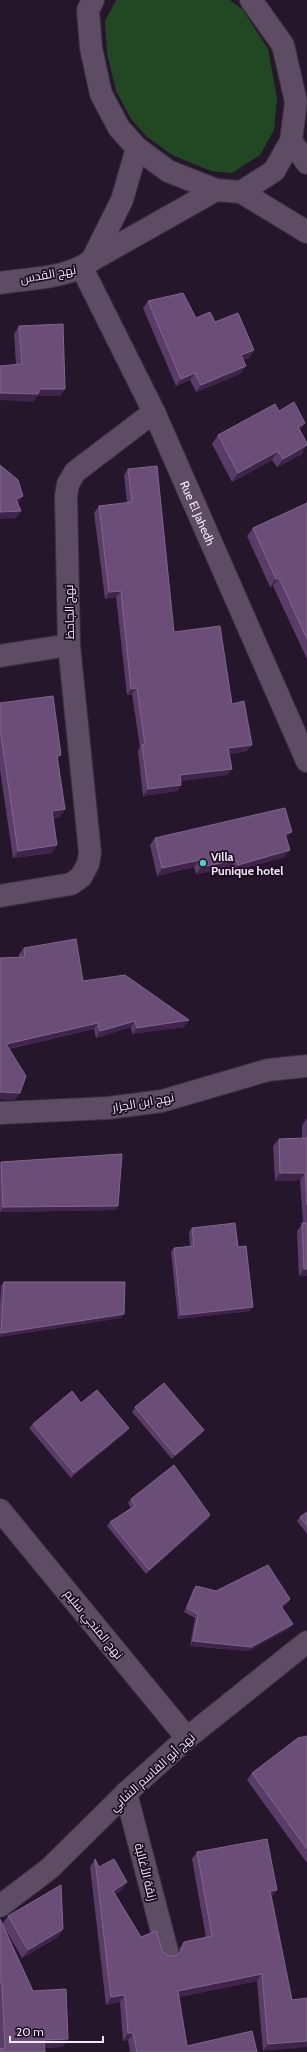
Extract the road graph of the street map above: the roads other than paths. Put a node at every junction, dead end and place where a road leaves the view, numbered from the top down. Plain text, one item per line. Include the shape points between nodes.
1 (251, 0) edge
2 (88, 3) edge
3 (291, 141) junction
4 (137, 148) junction
5 (307, 163) edge
6 (216, 190) junction
7 (241, 192) junction
8 (307, 232) edge
9 (87, 264) junction
10 (0, 283) edge
11 (154, 412) junction
12 (70, 646) junction
13 (0, 656) edge
14 (307, 761) edge
15 (0, 896) edge
16 (307, 1066) edge
17 (0, 1113) edge
18 (0, 1510) edge
19 (307, 1642) edge
20 (187, 1738) junction
21 (126, 1793) junction
22 (0, 1906) edge
23 (166, 1951) dead end

1 - 3 street via 283,45 296,102
2 - 4 street via 91,48 101,94 119,128
3 - 5 street
3 - 7 street via 274,171
4 - 6 street via 168,171
4 - 9 street via 122,200
6 - 7 street
6 - 9 street, نهج القدس
7 - 8 street
9 - 10 street, نهج القدس via 67,272
9 - 11 street, Rue El Jahedh
11 - 12 street, نهج الجاحظ via 75,472 68,484 66,496
11 - 14 street, Rue El Jahedh
12 - 13 street
12 - 15 street, نهج الجاحظ via 90,853 88,864 81,877 72,884
16 - 17 street, نهج ابن الجزار via 268,1070 162,1101 108,1108
18 - 20 street, نهج المنجي سليم
19 - 20 street, نهج أبو القاسم الشابي
20 - 21 street, نهج أبو القاسم الشابي
21 - 22 street, نهج أبو القاسم الشابي via 49,1869
21 - 23 street, زنقة الأغالبة

